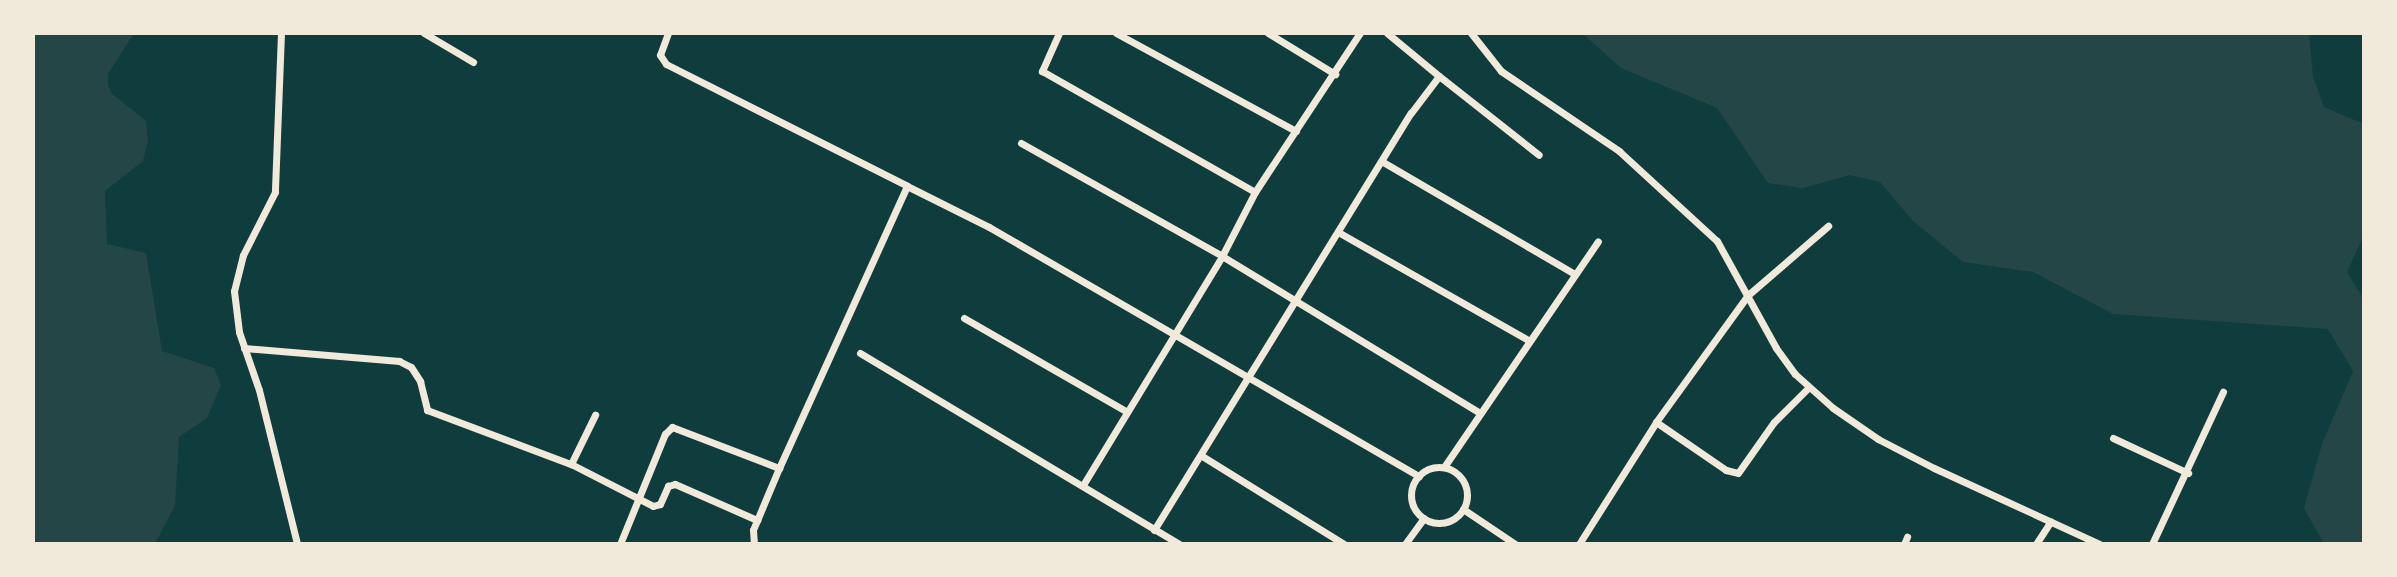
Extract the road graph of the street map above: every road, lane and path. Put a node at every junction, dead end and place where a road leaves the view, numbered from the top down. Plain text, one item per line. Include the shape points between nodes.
1 (281, 33) edge
2 (424, 33) edge
3 (668, 33) edge
4 (1059, 33) edge
5 (1116, 33) edge
6 (1268, 33) edge
7 (1360, 33) edge
8 (1387, 33) edge
9 (1471, 33) edge
10 (473, 62) dead end
11 (1335, 74) junction
12 (1438, 76) junction
13 (1296, 131) junction
14 (1021, 143) dead end
15 (1539, 155) dead end
16 (1383, 162) junction
17 (907, 186) junction
18 (1255, 192) junction
19 (1828, 226) dead end
20 (1338, 232) junction
21 (1598, 241) dead end
22 (1222, 256) junction
23 (1575, 274) junction
24 (1748, 295) junction
25 (1296, 301) junction
26 (964, 318) dead end
27 (1173, 333) junction
28 (1528, 340) junction
29 (244, 348) junction
30 (860, 353) dead end
31 (1246, 379) junction
32 (1809, 387) junction
33 (2223, 392) dead end
34 (1126, 411) junction
35 (1480, 413) junction
36 (594, 415) dead end
37 (1656, 422) junction
38 (2113, 438) dead end
39 (1202, 456) junction
40 (571, 464) junction
41 (1444, 467) junction
42 (779, 468) junction
43 (2188, 472) junction
44 (1419, 476) junction
45 (1083, 485) junction
46 (638, 499) junction
47 (1463, 509) junction
48 (1424, 518) junction
49 (757, 520) junction
50 (2051, 521) junction
51 (1154, 530) junction
52 (297, 544) edge
53 (620, 544) edge
54 (754, 544) edge
55 (1179, 544) edge
56 (1344, 544) edge
57 (1405, 544) edge
58 (1515, 544) edge
59 (1579, 544) edge
60 (2036, 544) edge
61 (2099, 544) edge
62 (2151, 544) edge

1 - 29 street via 275,192 236,273 235,309
2 - 10 street
3 - 17 street via 660,55 666,64
4 - 18 street via 1042,71
5 - 13 street
6 - 11 street
7 - 11 street
8 - 12 street
9 - 24 street via 1501,71 1619,151 1681,204 1717,241
11 - 13 street
12 - 15 street
12 - 16 street
13 - 18 street
14 - 22 street
16 - 20 street
16 - 23 street
17 - 27 street via 989,227
17 - 42 street
18 - 22 street
19 - 24 street
20 - 25 street
20 - 28 street
21 - 23 street
22 - 25 street
22 - 27 street
23 - 28 street
24 - 32 street via 1776,348
24 - 37 street
25 - 31 street
25 - 35 street
26 - 34 street
27 - 31 street
27 - 34 street
28 - 35 street
29 - 40 street via 398,361 411,367 420,381 427,410
29 - 52 street
30 - 45 street
31 - 39 street
31 - 44 street
32 - 37 street via 1774,422 1738,473 1726,470
32 - 50 street via 1878,439
33 - 43 street
34 - 45 street
35 - 41 street
36 - 40 street
37 - 59 street
38 - 43 street
39 - 51 street
39 - 56 street
40 - 46 street
41 - 44 street
41 - 47 street via 1461,477 1466,487
42 - 46 street via 672,427
42 - 49 street
43 - 62 street
44 - 48 street via 1411,493
45 - 51 street
46 - 49 street via 657,506 668,486 675,484
46 - 53 street
47 - 48 street via 1450,520
47 - 58 street
48 - 57 street
49 - 54 street
50 - 60 street
50 - 61 street
51 - 55 street

